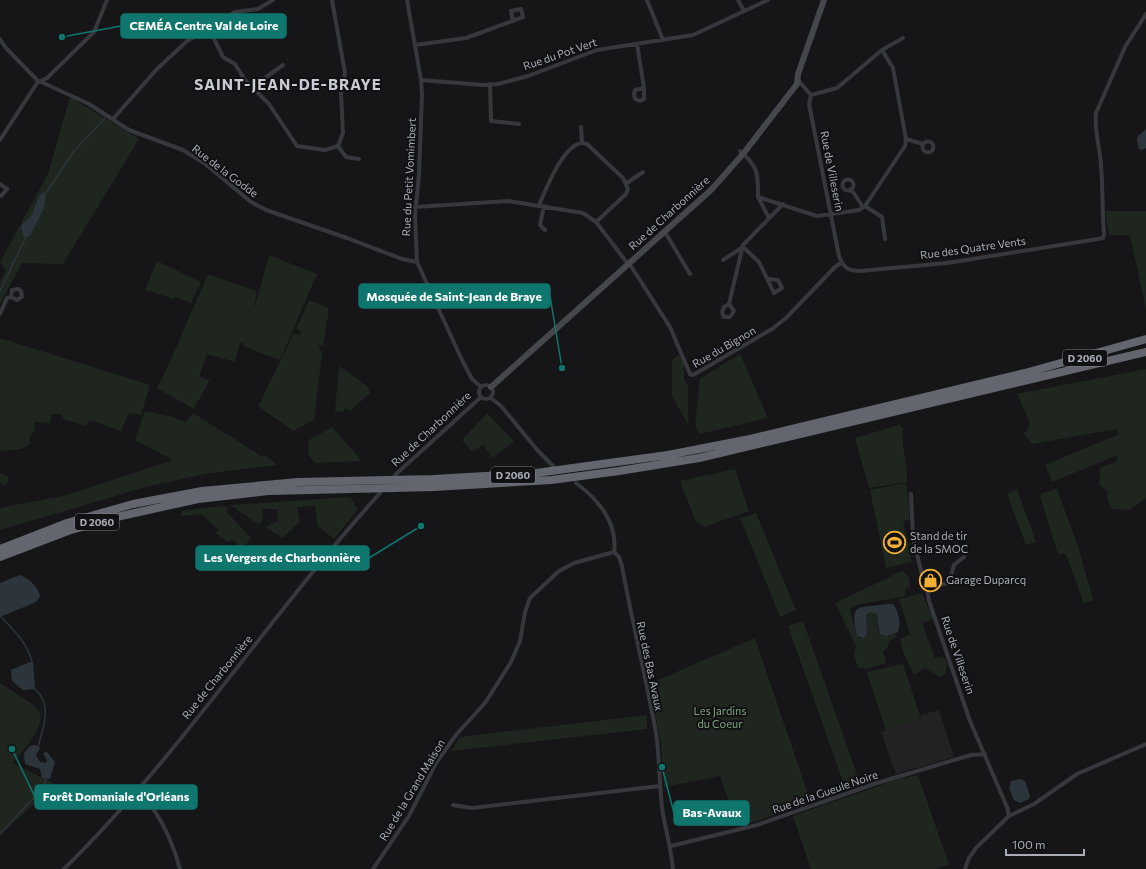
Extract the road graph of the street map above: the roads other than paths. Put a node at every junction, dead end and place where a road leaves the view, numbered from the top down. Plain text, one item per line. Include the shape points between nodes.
1 (107, 0) edge
2 (273, 0) edge
3 (332, 0) edge
4 (407, 0) edge
5 (647, 0) edge
6 (738, 0) edge
7 (768, 0) edge
8 (824, 0) edge
9 (744, 11) junction
10 (1146, 14) edge
11 (513, 21) dead end
12 (209, 29) junction
13 (903, 38) dead end
14 (0, 39) edge
15 (663, 40) junction
16 (637, 44) junction
17 (415, 45) junction
18 (882, 50) junction
19 (283, 65) dead end
20 (421, 80) junction
21 (798, 80) junction
22 (43, 81) junction
23 (490, 84) junction
24 (252, 86) junction
25 (644, 88) dead end
26 (812, 95) junction
27 (113, 119) junction
28 (519, 124) dead end
29 (581, 127) dead end
30 (906, 139) junction
31 (0, 140) edge
32 (582, 143) junction
33 (923, 144) dead end
34 (338, 146) junction
35 (742, 152) junction
36 (359, 159) dead end
37 (642, 172) dead end
38 (0, 184) edge
39 (626, 184) junction
40 (852, 189) dead end
41 (1, 196) edge
42 (758, 197) junction
43 (783, 204) junction
44 (541, 205) junction
45 (864, 206) junction
46 (415, 208) junction
47 (832, 214) junction
48 (769, 218) junction
49 (596, 222) junction
50 (545, 230) dead end
51 (665, 232) junction
52 (885, 239) dead end
53 (743, 247) junction
54 (723, 260) dead end
55 (417, 262) junction
56 (629, 263) junction
57 (842, 263) junction
58 (846, 268) joint
59 (690, 274) dead end
60 (769, 279) dead end
61 (11, 297) dead end
62 (729, 304) dead end
63 (0, 314) edge
64 (1146, 339) edge
65 (1146, 344) edge
66 (1146, 352) edge
67 (1146, 355) edge
68 (1095, 364) junction
69 (1025, 372) junction
70 (481, 387) junction
71 (491, 387) junction
72 (481, 397) junction
73 (491, 398) junction
74 (553, 466) dead end
75 (395, 475) dead end
76 (576, 483) dead end
77 (380, 493) dead end
78 (911, 494) dead end
79 (0, 549) edge
80 (614, 552) junction
81 (0, 557) edge
82 (964, 557) dead end
83 (927, 587) junction
84 (1146, 744) edge
85 (985, 754) junction
86 (660, 786) junction
87 (137, 790) junction
88 (453, 805) dead end
89 (1009, 816) junction
90 (671, 846) junction
91 (64, 869) edge
92 (180, 869) edge
93 (373, 869) edge
94 (673, 869) edge
95 (965, 869) edge

1 - 22 street via 94,32
2 - 12 street via 258,9 235,12
3 - 34 street via 345,73 342,92 343,133
4 - 17 street, Rue du Petit Vomimbert
5 - 15 street
6 - 9 street
7 - 9 street, Rue du Pot Vert
8 - 21 street, Rue de Charbonnière
9 - 15 street, Rue du Pot Vert via 697,34
10 - 58 street, Rue des Quatre Vents via 1125,47 1096,113 1103,238 947,263 860,271
11 - 17 street via 466,38
12 - 24 street via 223,57 235,64
12 - 27 street via 181,46
13 - 18 street
14 - 22 street, Rue de la Godde via 37,80
15 - 16 street, Rue du Pot Vert
16 - 23 street, Rue du Pot Vert via 597,50 528,76
16 - 25 street
17 - 20 street, Rue du Petit Vomimbert
18 - 26 street via 840,87
18 - 30 street via 893,68
19 - 24 street
20 - 23 street, Rue du Pot Vert
20 - 46 street, Rue du Petit Vomimbert via 421,151
21 - 26 street
21 - 35 street, Rue de Charbonnière
22 - 27 street, Rue de la Godde
22 - 31 street via 37,83
23 - 28 street via 491,121
24 - 34 street via 269,104 297,146 325,150
26 - 47 street, Rue de Villeserin via 809,104
27 - 55 street, Rue de la Godde via 129,130 183,150 204,163 251,202 266,210 402,259
29 - 32 street
30 - 33 street
30 - 45 street via 905,146
32 - 39 street via 587,144
32 - 44 street via 574,146 560,163
34 - 36 street via 346,157
35 - 42 street via 758,173
35 - 51 street, Rue de Charbonnière via 711,190
37 - 39 street
38 - 41 street via 6,189
39 - 49 street via 626,194
40 - 45 street
42 - 43 street
42 - 48 street
43 - 47 street via 818,216
43 - 48 street
44 - 46 street via 508,201
44 - 49 street via 586,214
44 - 50 street via 540,225
45 - 47 street via 859,210
45 - 52 street via 882,217
46 - 55 street, Rue du Petit Vomimbert
47 - 57 street, Rue de Villeserin
48 - 53 street
49 - 56 street
51 - 56 street, Rue de Charbonnière
51 - 59 street
53 - 54 street
53 - 60 street via 759,262
53 - 62 street
55 - 70 street, Rue du Petit Vomimbert via 462,360 472,379
56 - 57 street, Rue du Bignon via 670,328 690,374 693,375 772,329 786,318 834,266
56 - 71 street, Rue de Charbonnière
57 - 58 street, Rue de Villeserin
61 - 63 street via 7,298
64 - 69 highway
65 - 69 highway, D 2060
66 - 68 highway, D 2060
67 - 68 highway
68 - 81 highway, D 2060 via 760,444 647,467 504,484 268,491 198,499 112,518 68,531
69 - 79 highway, D 2060 via 750,439 627,462 487,477 268,484 169,496 101,513
70 - 71 street, Rue de Charbonnière
70 - 72 street, Rue de Charbonnière
71 - 73 street
72 - 73 street, Rue de Charbonnière
72 - 75 street, Rue de Charbonnière
73 - 74 street
76 - 80 street, Rue des Bas Avaux via 590,493 603,508 613,529 616,542
77 - 87 street, Rue de Charbonnière via 352,523 227,683
78 - 83 street, Rue de Villeserin via 914,549
80 - 86 street, Rue des Bas Avaux via 622,566 656,733
80 - 93 street, Rue de la Grand Maison via 574,563 559,571 530,598 520,641 512,662 485,703 436,762 409,816
82 - 83 street via 954,565 949,583
83 - 85 street, Rue de Villeserin via 929,600 968,713
84 - 89 street via 1077,774 1034,804
85 - 89 street, Rue de Villeserin
85 - 90 street, Rue de la Gueule Noire via 971,755 877,783 757,825
86 - 88 street via 472,808
86 - 90 street, Rue des Bas Avaux
87 - 91 street, Rue de Charbonnière
87 - 92 street via 162,822
89 - 95 street via 976,848
90 - 94 street, Rue des Bas Avaux

